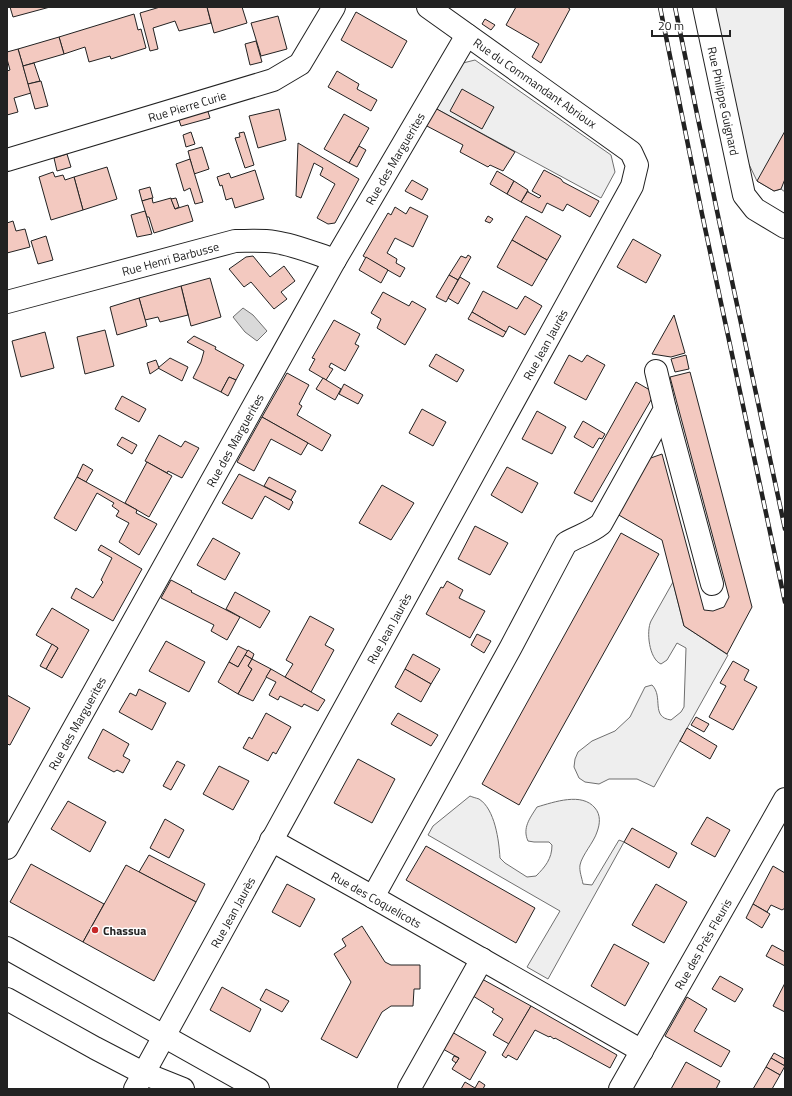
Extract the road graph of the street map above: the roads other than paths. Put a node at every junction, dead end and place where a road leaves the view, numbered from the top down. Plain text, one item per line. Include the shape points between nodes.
1 (334, 7) edge
2 (428, 7) edge
3 (704, 7) edge
4 (467, 35) junction
5 (7, 160) edge
6 (637, 165) joint
7 (785, 227) edge
8 (335, 260) junction
9 (7, 302) edge
10 (656, 371) dead end
11 (665, 409) junction
12 (712, 584) dead end
13 (785, 799) edge
14 (271, 840) junction
15 (7, 848) edge
16 (373, 897) junction
17 (7, 948) edge
18 (482, 959) junction
19 (7, 999) edge
20 (163, 1037) junction
21 (642, 1051) junction
22 (139, 1081) edge
23 (183, 1089) edge
24 (258, 1089) edge
25 (409, 1089) edge
26 (620, 1089) edge

1 - 5 street, Rue Pierre Curie via 300,64 273,80
2 - 4 street, Rue du Commandant Abrioux
3 - 7 street, Rue Philippe Guignard via 744,195 755,209
4 - 6 street, Rue du Commandant Abrioux via 631,152
4 - 8 street, Rue des Marguerites
6 - 14 street, Rue Jean Jaurès via 632,186
8 - 9 street, Rue Henri Barbusse via 276,242 234,241
8 - 15 street, Rue des Marguerites
10 - 11 street
11 - 12 street
11 - 16 street via 601,524 591,532 566,543
13 - 21 street, Rue des Près Fleuris
14 - 16 street, Rue des Coquelicots
14 - 20 street, Rue Jean Jaurès
16 - 18 street, Rue des Coquelicots
17 - 20 street
18 - 21 street, Rue des Coquelicots
18 - 25 street
19 - 22 street via 95,1048
20 - 22 street, Rue Jean Jaurès
20 - 24 street
21 - 26 street, Rue des Près Fleuris
22 - 23 street

